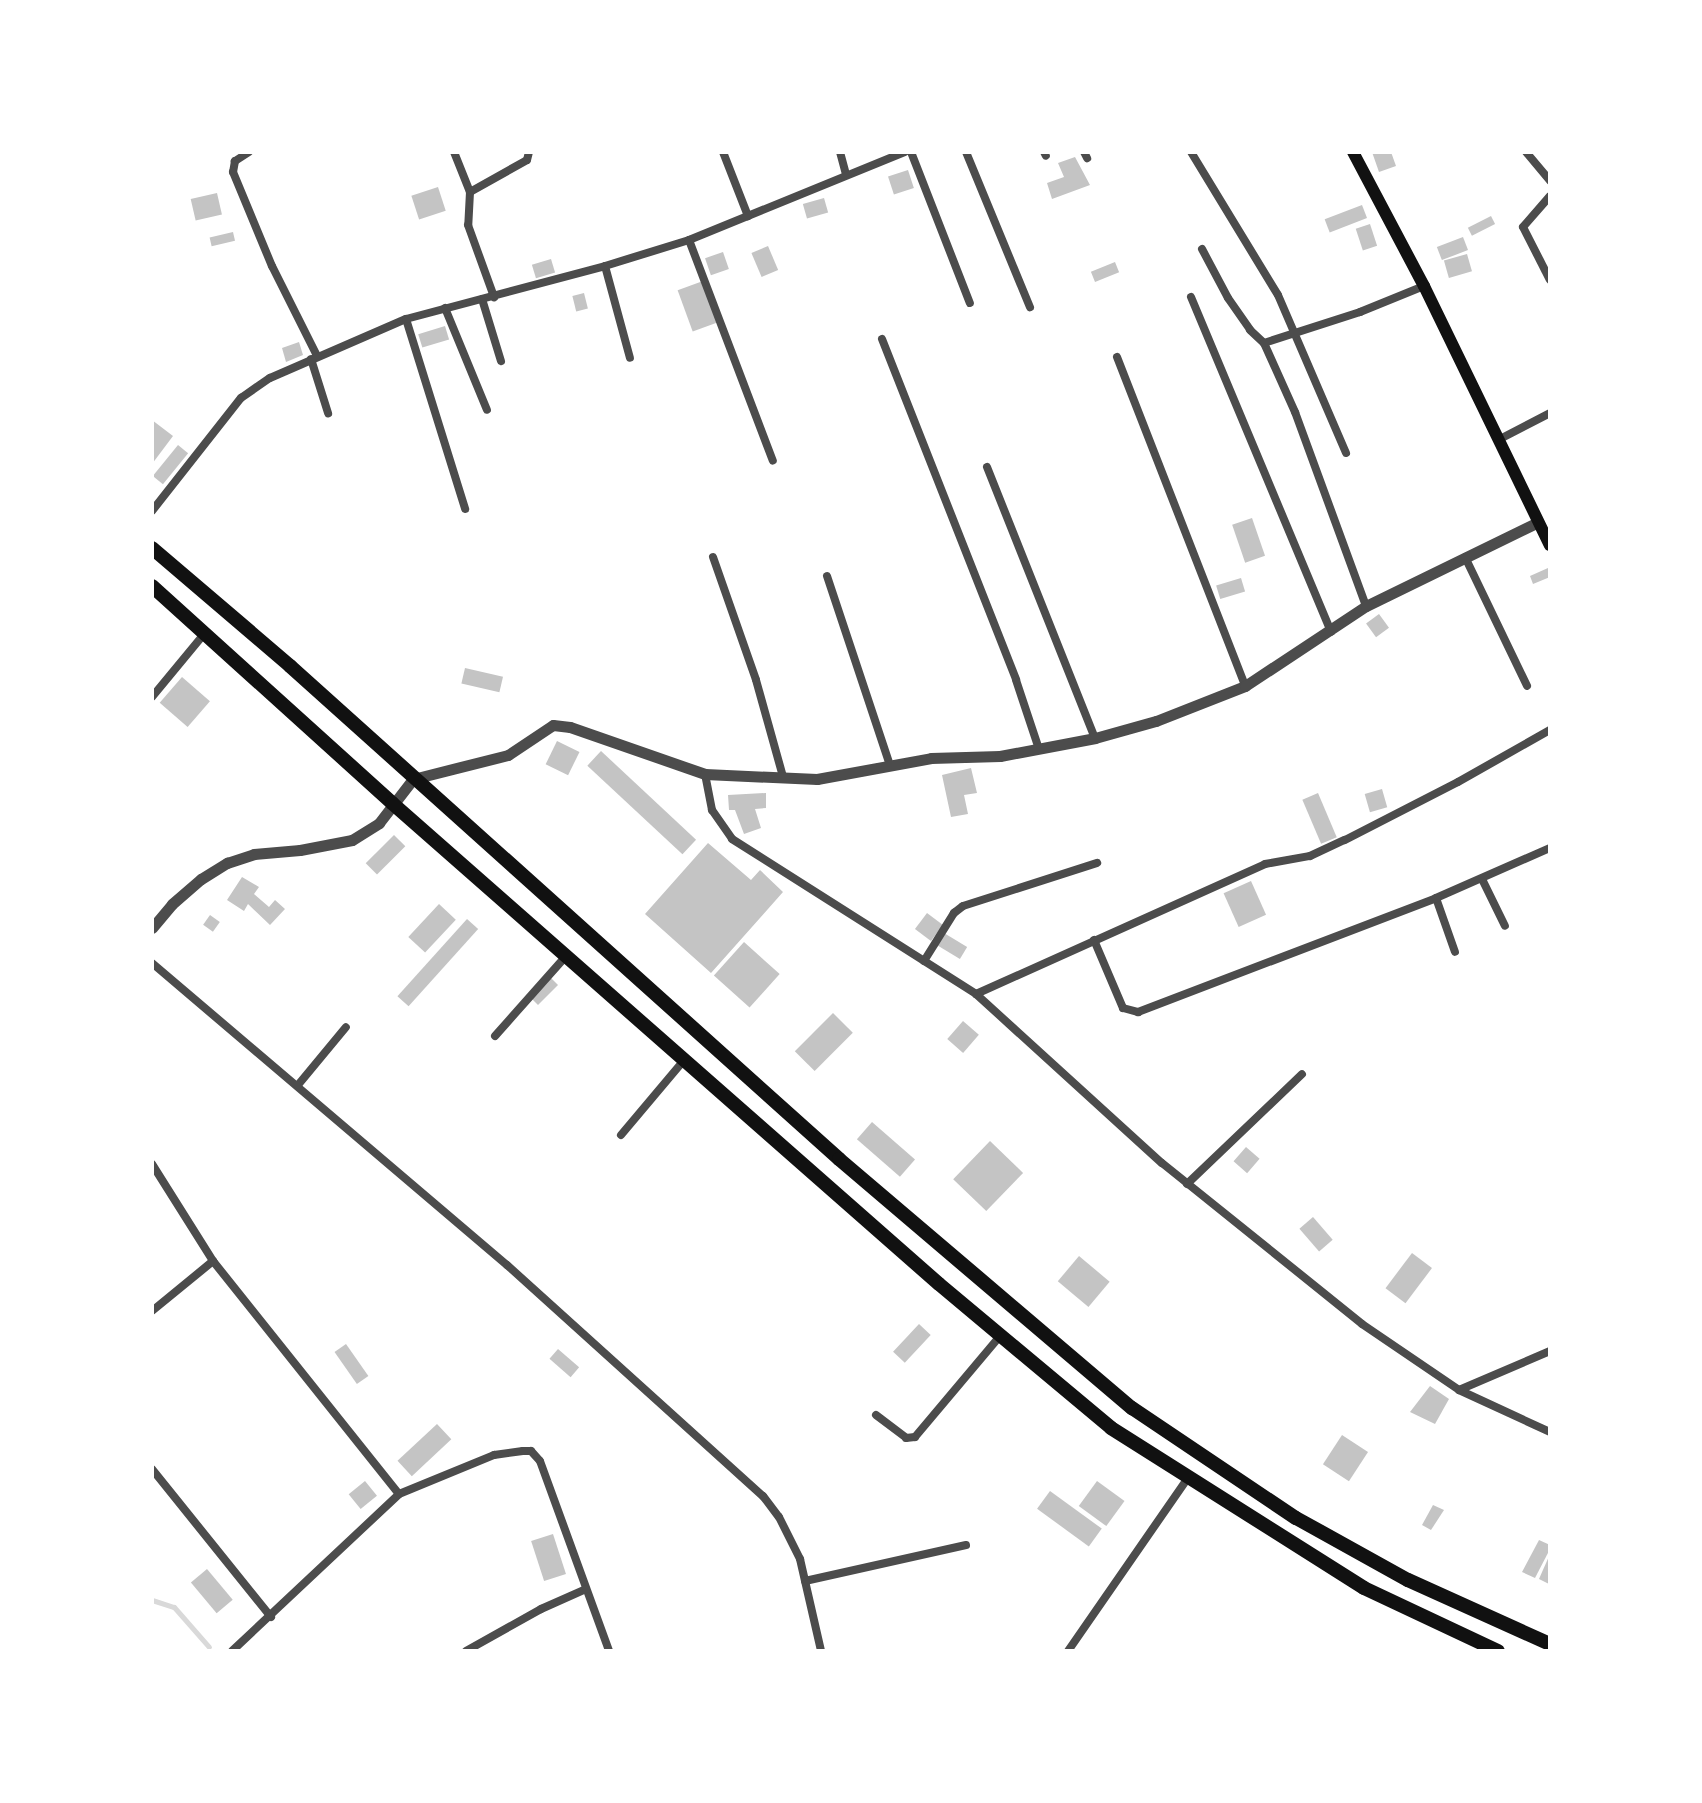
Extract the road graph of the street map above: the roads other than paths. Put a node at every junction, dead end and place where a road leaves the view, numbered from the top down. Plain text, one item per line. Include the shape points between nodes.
1 (249, 152) edge
2 (454, 152) edge
3 (529, 152) edge
4 (723, 152) edge
5 (840, 152) edge
6 (905, 152) edge
7 (911, 152) edge
8 (966, 152) edge
9 (1191, 152) edge
10 (1353, 152) edge
11 (1526, 152) edge
12 (846, 174) junction
13 (1550, 181) edge
14 (470, 192) junction
15 (1550, 196) edge
16 (748, 216) junction
17 (689, 240) junction
18 (1202, 249) dead end
19 (605, 266) junction
20 (1550, 280) edge
21 (1424, 286) junction
22 (494, 297) junction
23 (1191, 297) dead end
24 (482, 299) junction
25 (970, 303) dead end
26 (1030, 307) dead end
27 (445, 308) junction
28 (406, 319) junction
29 (1296, 333) junction
30 (882, 339) dead end
31 (1264, 343) junction
32 (1117, 357) dead end
33 (314, 358) junction
34 (630, 358) dead end
35 (501, 361) dead end
36 (487, 410) dead end
37 (328, 413) dead end
38 (1550, 413) edge
39 (1498, 440) junction
40 (1346, 453) dead end
41 (773, 461) dead end
42 (987, 467) dead end
43 (465, 509) dead end
44 (152, 511) edge
45 (1538, 522) junction
46 (1550, 545) edge
47 (152, 548) edge
48 (713, 557) dead end
49 (1465, 557) junction
50 (827, 576) dead end
51 (152, 586) edge
52 (1366, 606) junction
53 (1331, 632) junction
54 (205, 633) junction
55 (1245, 686) junction
56 (1527, 686) dead end
57 (152, 697) edge
58 (1550, 730) edge
59 (1095, 738) junction
60 (1039, 749) junction
61 (890, 765) junction
62 (705, 774) junction
63 (783, 777) junction
64 (413, 779) junction
65 (392, 803) junction
66 (1550, 848) edge
67 (1097, 863) dead end
68 (1482, 879) junction
69 (1436, 898) junction
70 (1505, 926) dead end
71 (152, 928) edge
72 (1094, 940) junction
73 (1455, 952) dead end
74 (566, 956) junction
75 (924, 961) junction
76 (152, 963) edge
77 (976, 994) junction
78 (346, 1027) dead end
79 (495, 1036) dead end
80 (685, 1059) junction
81 (1302, 1074) dead end
82 (298, 1085) junction
83 (621, 1135) dead end
84 (152, 1164) edge
85 (1187, 1184) junction
86 (213, 1261) junction
87 (152, 1311) edge
88 (1000, 1336) junction
89 (1550, 1351) edge
90 (1459, 1390) junction
91 (876, 1415) dead end
92 (1550, 1432) edge
93 (152, 1469) edge
94 (1187, 1479) junction
95 (399, 1494) junction
96 (966, 1545) dead end
97 (805, 1581) junction
98 (586, 1589) junction
99 (271, 1617) junction
100 (1550, 1644) edge
101 (232, 1651) edge
102 (466, 1651) edge
103 (609, 1651) edge
104 (821, 1651) edge
105 (1068, 1651) edge
106 (1498, 1651) edge

1 - 33 street via 235,161 233,172
2 - 14 street
3 - 14 street via 520,165
4 - 16 street
5 - 12 street
6 - 12 street
7 - 25 street
8 - 26 street
9 - 29 street
10 - 21 main road
11 - 13 street
12 - 16 street
14 - 22 street via 468,225
15 - 20 street via 1523,227
16 - 17 street
17 - 19 street
17 - 41 street
18 - 31 street via 1228,298
19 - 22 street
19 - 34 street
21 - 29 street
21 - 39 main road
22 - 24 street
23 - 53 street
24 - 27 street
24 - 35 street
27 - 28 street
27 - 36 street
28 - 33 street
28 - 43 street
29 - 31 street
29 - 40 street
30 - 60 street
31 - 52 street
32 - 55 street
33 - 37 street
33 - 44 street via 249,390
38 - 39 street
39 - 45 main road
42 - 59 street
45 - 46 main road
45 - 49 street
47 - 64 highway
48 - 63 street
49 - 52 street
49 - 56 street
50 - 61 street
51 - 54 highway
52 - 53 street
53 - 55 street
54 - 57 street
54 - 65 highway
55 - 59 street via 1195,708
58 - 72 street via 1345,840 1310,856 1265,864
59 - 60 street
60 - 61 street
61 - 63 street via 844,777
62 - 63 street
62 - 64 street via 561,725 543,730 508,755
62 - 75 street via 712,810 732,839
64 - 65 street
64 - 100 highway via 839,1159 1132,1408 1296,1518 1408,1580
65 - 71 street via 379,823 352,840 227,863 172,904
65 - 74 highway
66 - 68 street
67 - 75 street via 963,906
68 - 69 street
68 - 70 street
69 - 72 street via 1138,1012 1123,1008
69 - 73 street
72 - 77 street
74 - 79 street
74 - 80 highway
75 - 77 street
76 - 82 street
77 - 85 street
78 - 82 street
80 - 83 street
80 - 88 highway
81 - 85 street
82 - 97 street via 763,1496 791,1538
84 - 86 street
85 - 90 street via 1362,1324
86 - 87 street
86 - 95 street
88 - 91 street via 915,1437 906,1438
88 - 94 highway via 1111,1428
89 - 90 street
90 - 92 street
93 - 99 street
94 - 105 street
94 - 106 highway via 1364,1588
95 - 98 street via 494,1455 531,1451 540,1461
95 - 99 street
96 - 97 street
97 - 104 street
98 - 102 street
98 - 103 street
99 - 101 street

